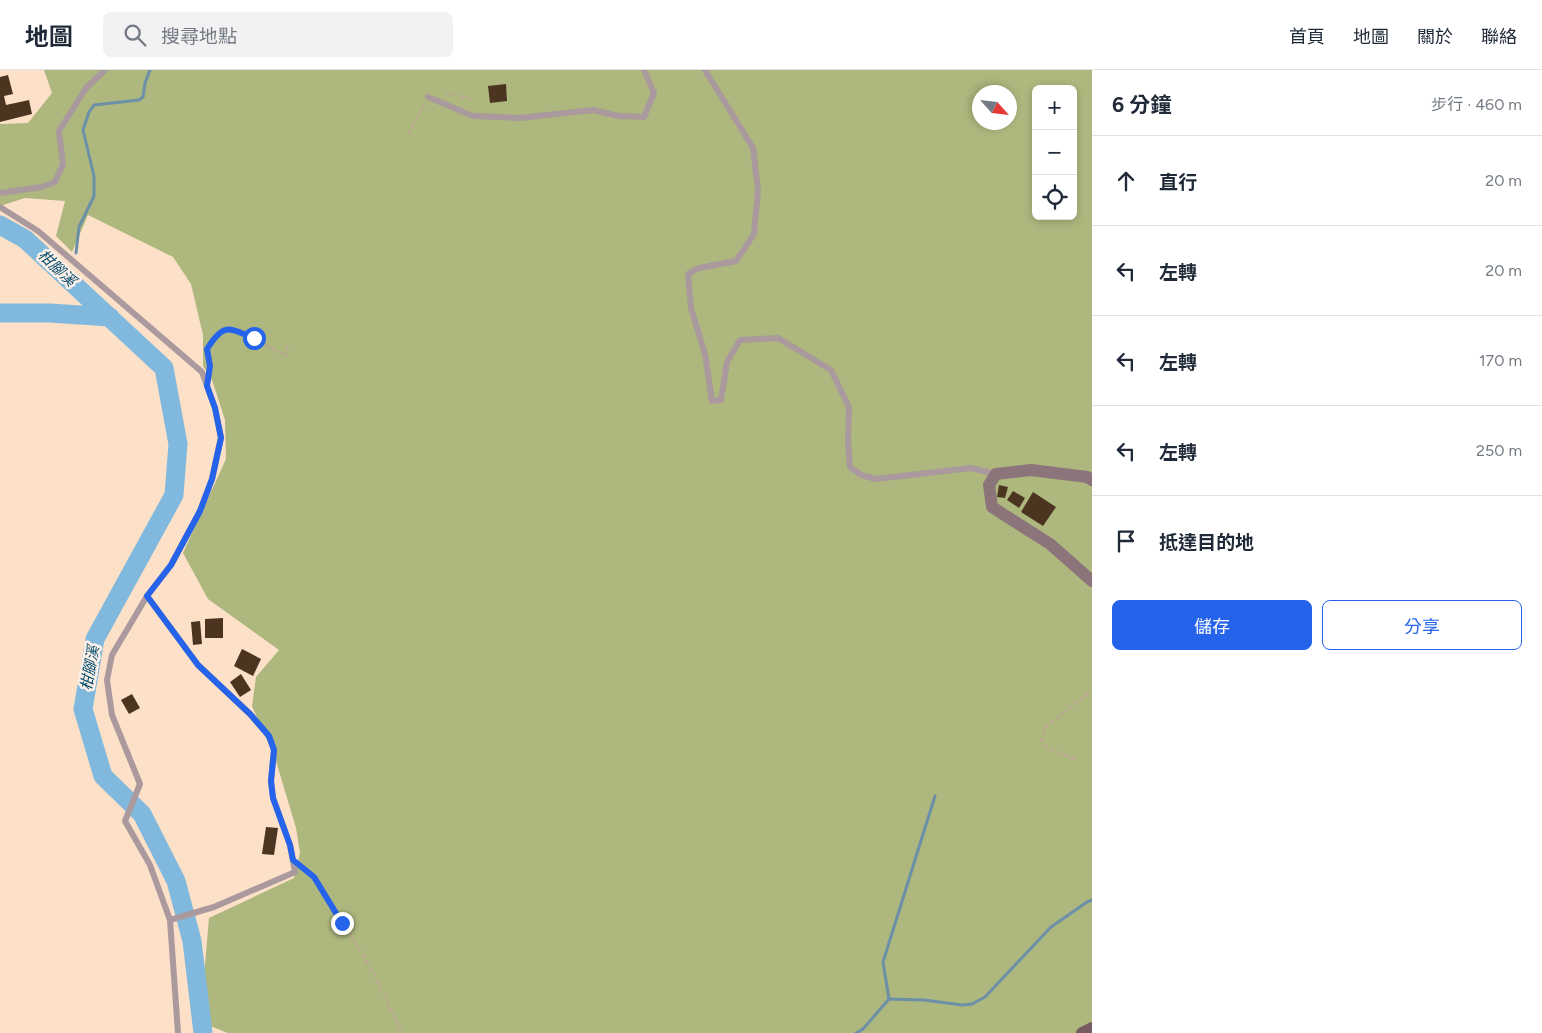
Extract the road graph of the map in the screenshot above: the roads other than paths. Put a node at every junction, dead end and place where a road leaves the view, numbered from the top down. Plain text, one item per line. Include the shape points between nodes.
1 (105, 70) edge
2 (644, 70) edge
3 (706, 70) edge
4 (428, 97) dead end
5 (0, 193) edge
6 (0, 207) edge
7 (996, 474) junction
8 (1092, 480) edge
9 (1092, 581) edge
10 (147, 596) junction
11 (170, 920) junction
12 (1092, 1028) edge
13 (178, 1033) edge
14 (1082, 1033) edge

1 - 5 lane via 86,88 59,131 63,164 55,182
2 - 4 lane via 654,93 644,117 593,110 520,118 473,116
3 - 7 lane via 753,148 758,190 754,234 736,260 698,268 688,274 691,308 705,354 712,401 721,400 727,362 740,340 778,338 831,370 849,408 850,467 861,474 876,479 971,468
6 - 10 lane via 38,231 202,372 215,408 221,438 212,479 200,511 171,565
7 - 8 street via 1030,470 1087,476
7 - 9 street via 989,485 992,507 1050,544
10 - 11 lane via 112,655 107,680 112,715 140,784 125,821 150,865
10 - 11 lane via 198,665 269,736 274,750 273,798 290,845 295,872 214,907
11 - 13 lane
12 - 14 main road

